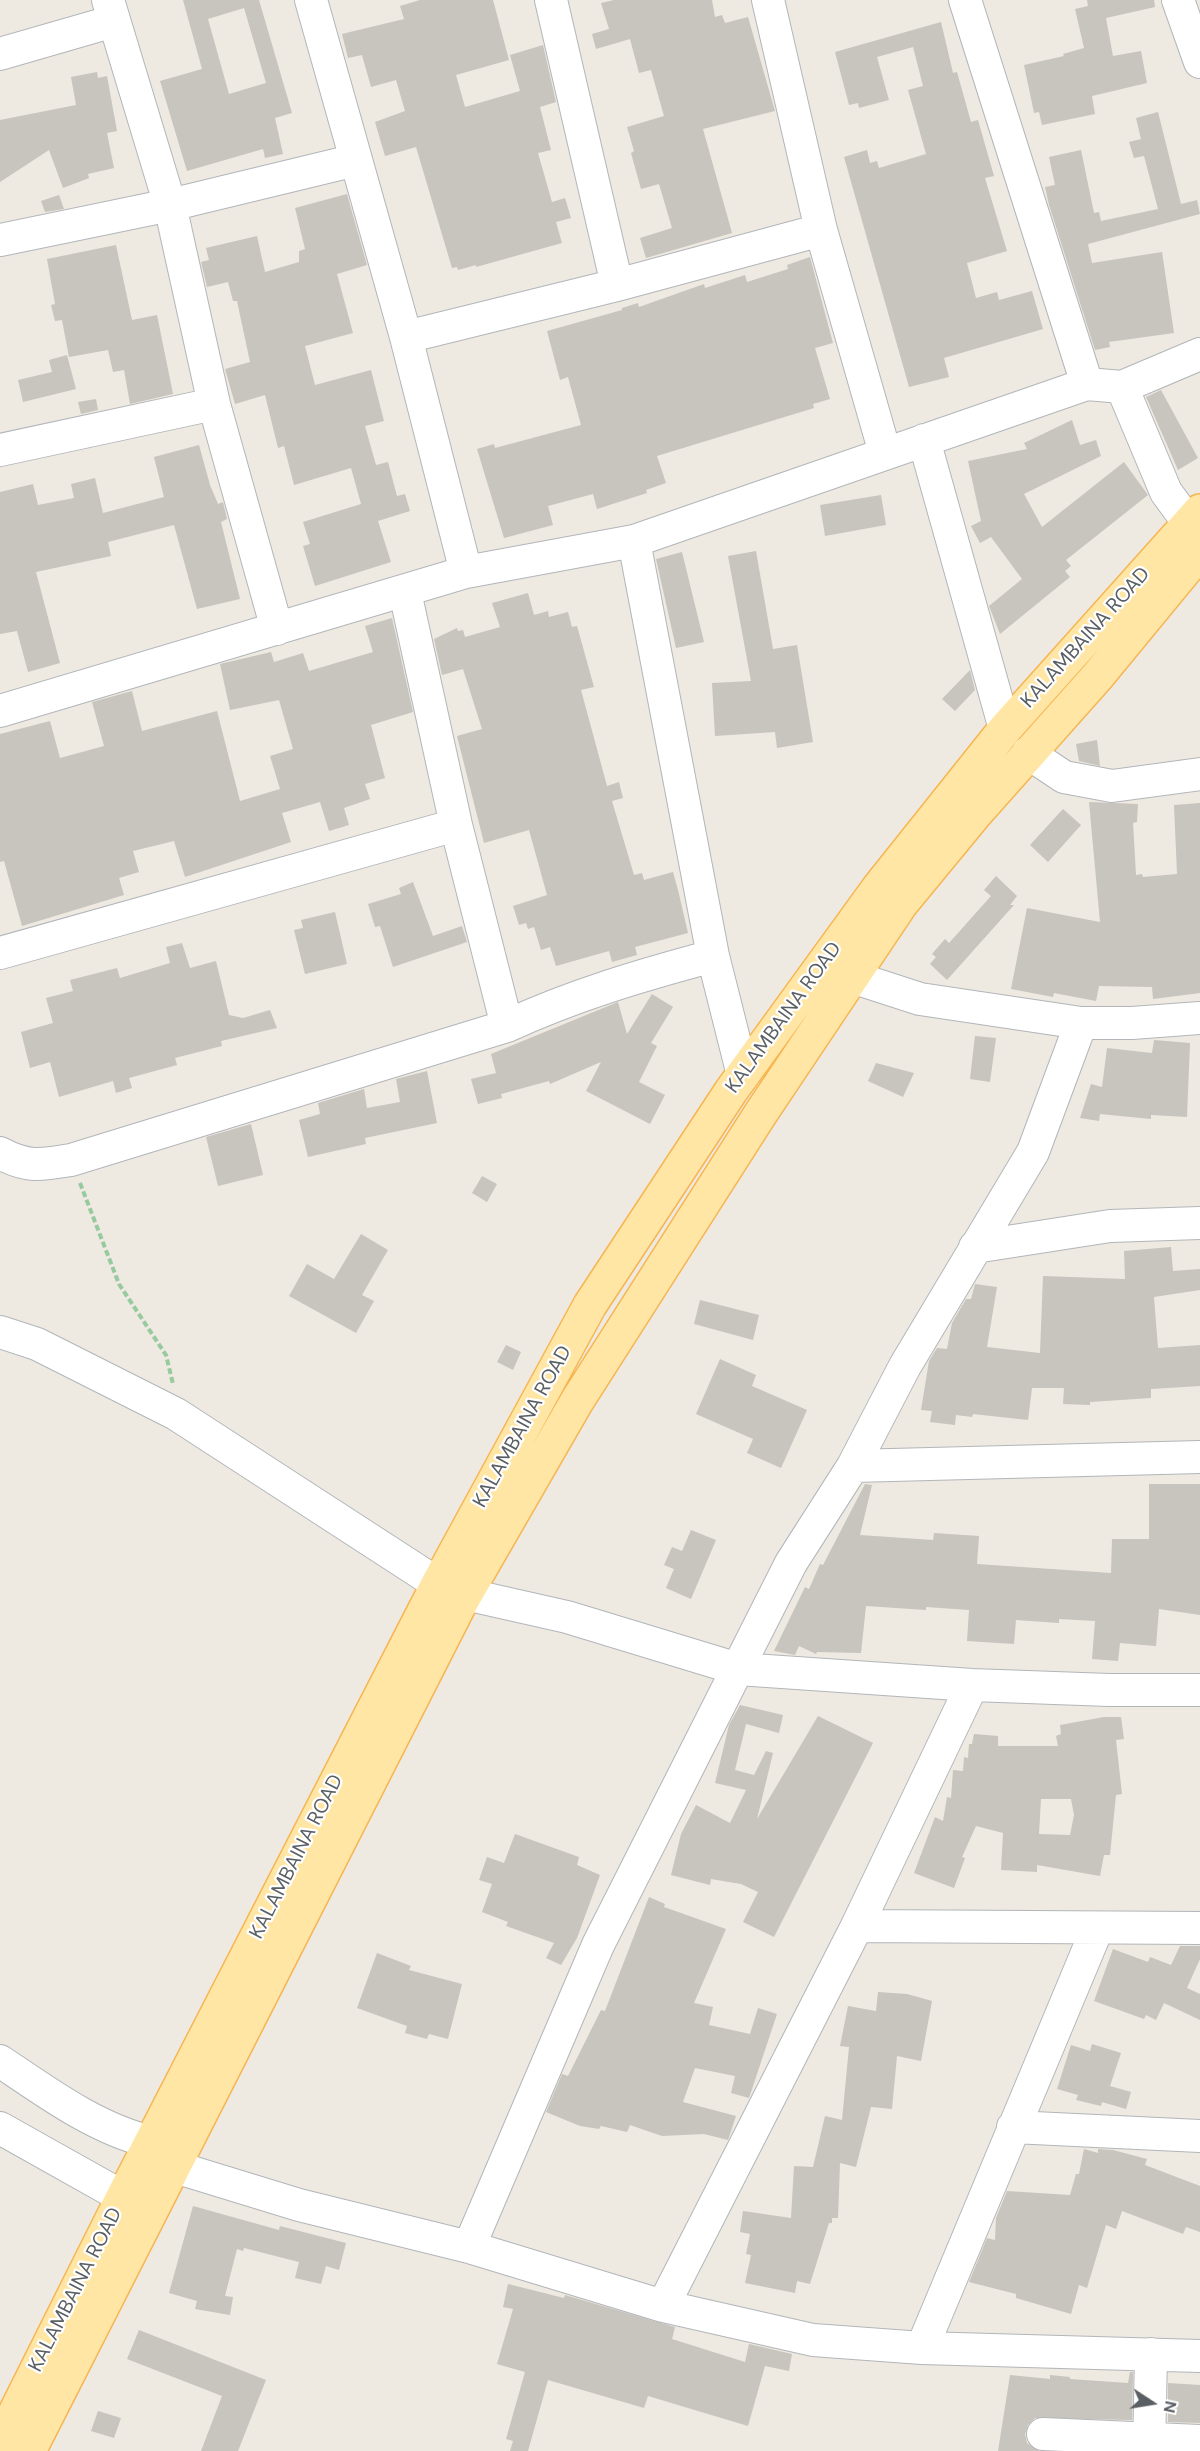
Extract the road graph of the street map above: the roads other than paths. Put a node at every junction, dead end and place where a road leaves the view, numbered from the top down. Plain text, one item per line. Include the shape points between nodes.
1 (311, 0) edge
2 (551, 0) edge
3 (768, 0) edge
4 (965, 0) edge
5 (1178, 0) edge
6 (111, 11) edge
7 (0, 54) edge
8 (1200, 62) edge
9 (356, 160) junction
10 (170, 205) junction
11 (821, 230) junction
12 (0, 240) edge
13 (618, 285) junction
14 (406, 337) junction
15 (1200, 354) edge
16 (1087, 384) junction
17 (1122, 387) junction
18 (214, 404) junction
19 (924, 440) junction
20 (0, 450) edge
21 (885, 453) junction
22 (1196, 528) edge
23 (634, 541) junction
24 (466, 572) junction
25 (405, 592) junction
26 (277, 629) junction
27 (0, 711) edge
28 (1005, 729) junction
29 (1028, 753) junction
30 (1200, 774) edge
31 (456, 825) junction
32 (0, 953) edge
33 (713, 956) junction
34 (852, 977) junction
35 (1200, 1018) edge
36 (1081, 1023) junction
37 (507, 1026) junction
38 (743, 1075) junction
39 (0, 1153) edge
40 (1200, 1223) edge
41 (975, 1247) junction
42 (0, 1332) edge
43 (1200, 1457) edge
44 (853, 1466) junction
45 (454, 1594) junction
46 (738, 1669) junction
47 (972, 1685) junction
48 (1200, 1690) edge
49 (857, 1926) junction
50 (1200, 1928) edge
51 (1097, 1929) junction
52 (0, 2061) edge
53 (1014, 2127) junction
54 (0, 2128) edge
55 (1200, 2136) edge
56 (151, 2142) junction
57 (175, 2167) junction
58 (123, 2197) junction
59 (469, 2247) junction
60 (663, 2306) junction
61 (922, 2348) junction
62 (1151, 2354) junction
63 (1200, 2355) edge
64 (1043, 2434) dead end
65 (1200, 2441) edge
66 (0, 2443) edge
67 (1149, 2445) edge
68 (29, 2451) edge

1 - 9 street
2 - 13 street
3 - 11 street
4 - 16 street
5 - 8 street
6 - 7 street
6 - 10 street
9 - 10 street
9 - 14 street
10 - 12 street
10 - 18 street
11 - 13 street
11 - 21 street
13 - 14 street
14 - 24 street
15 - 17 street
16 - 17 street
16 - 19 street
17 - 22 street via 1166,492
18 - 20 street
18 - 26 street
19 - 21 street
19 - 28 street
21 - 23 street
22 - 28 main road, KALAMBAINA ROAD
22 - 29 main road, KALAMBAINA ROAD via 1097,677
23 - 24 street
23 - 33 street
24 - 25 street
25 - 26 street
25 - 31 street
26 - 27 street
28 - 38 main road, KALAMBAINA ROAD via 879,887
29 - 30 street via 1064,777 1112,786
29 - 34 main road, KALAMBAINA ROAD via 901,904
31 - 32 street
31 - 37 street
33 - 37 street via 625,979
33 - 38 street
34 - 36 street via 920,999
34 - 45 main road, KALAMBAINA ROAD
35 - 36 street
36 - 41 street via 1033,1152
37 - 39 street via 71,1160 37,1166 17,1163
38 - 45 main road, KALAMBAINA ROAD via 590,1305
40 - 41 street via 1110,1226
41 - 44 street via 905,1366
42 - 45 street via 37,1344 176,1414
43 - 44 street
44 - 46 street via 791,1563
45 - 46 street via 567,1617
45 - 56 main road, KALAMBAINA ROAD
45 - 57 main road, KALAMBAINA ROAD
46 - 47 street
46 - 59 street via 598,1945
47 - 48 street
47 - 49 street
49 - 51 street
49 - 60 street
50 - 51 street
51 - 53 street
52 - 56 street via 55,2098 131,2138
53 - 55 street
53 - 61 street
54 - 58 street
56 - 58 main road, KALAMBAINA ROAD
57 - 59 street via 299,2205
57 - 68 main road, KALAMBAINA ROAD
58 - 66 main road, KALAMBAINA ROAD
59 - 60 street
60 - 61 street via 813,2340
61 - 62 street
62 - 63 street
62 - 67 street
64 - 67 street
65 - 67 street

